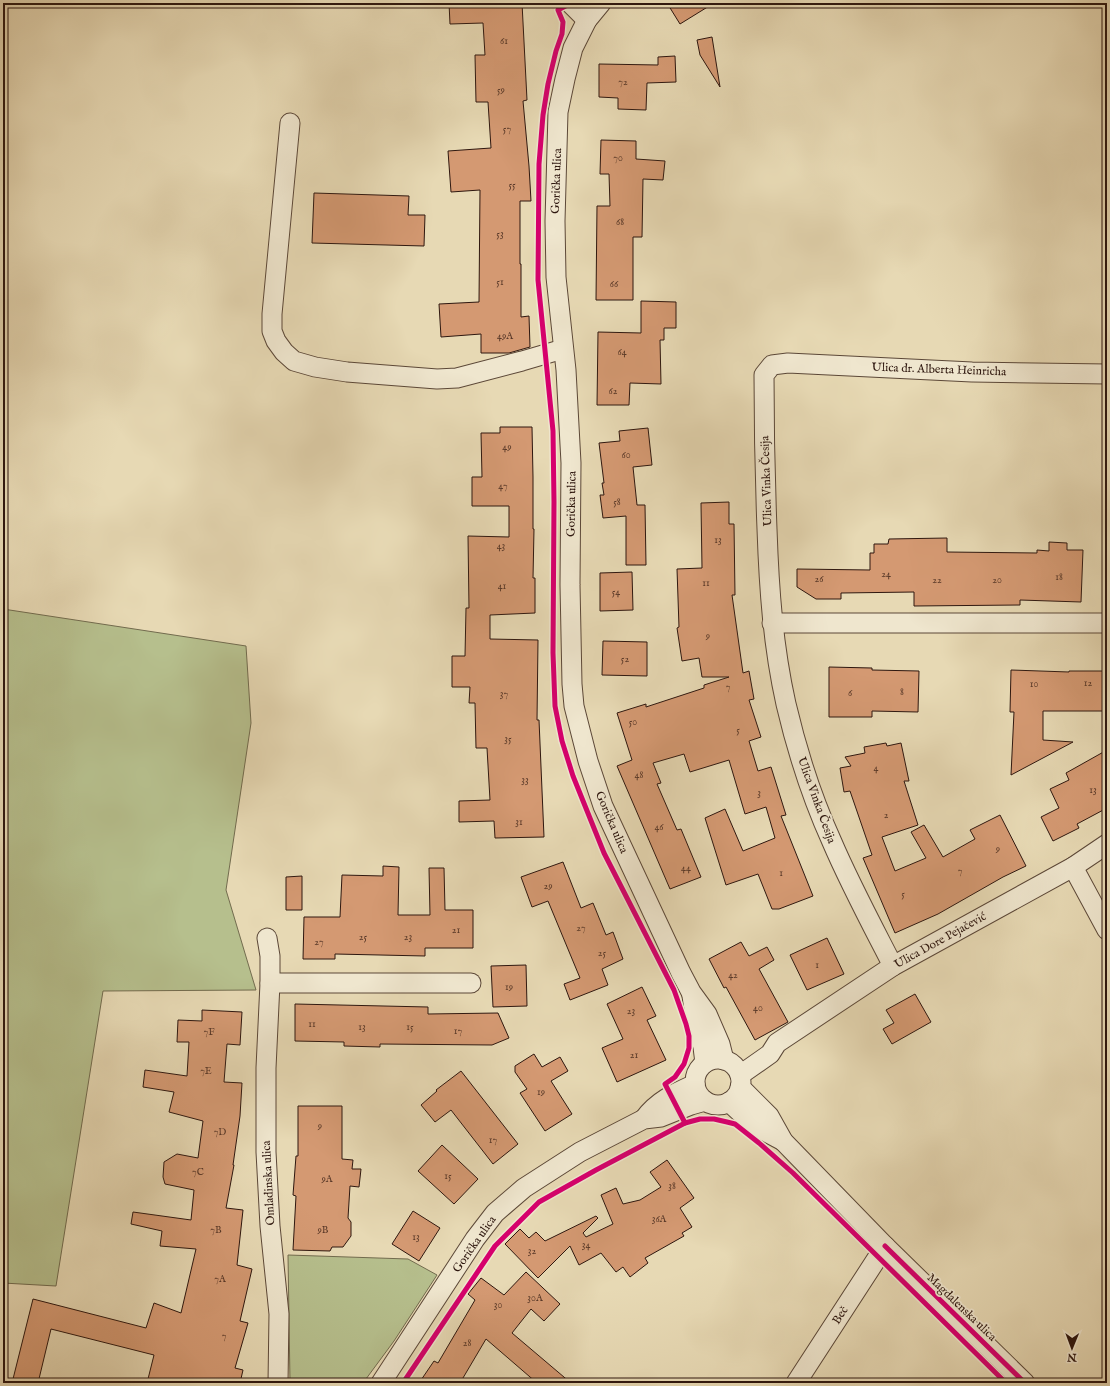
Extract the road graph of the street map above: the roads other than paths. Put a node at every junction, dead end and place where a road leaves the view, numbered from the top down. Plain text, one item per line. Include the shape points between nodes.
1 (570, 3) edge
2 (601, 3) edge
3 (587, 20) junction
4 (290, 123) dead end
5 (563, 349) junction
6 (772, 365) joint
7 (1107, 374) edge
8 (772, 623) junction
9 (1107, 623) edge
10 (1107, 844) edge
11 (1073, 867) junction
12 (1107, 930) edge
13 (267, 938) dead end
14 (893, 966) junction
15 (270, 983) junction
16 (471, 983) dead end
17 (691, 992) junction
18 (705, 1063) junction
19 (734, 1071) junction
20 (695, 1084) junction
21 (705, 1101) junction
22 (729, 1102) junction
23 (644, 1119) junction
24 (783, 1141) junction
25 (885, 1246) junction
26 (278, 1383) edge
27 (381, 1383) edge
28 (796, 1383) edge
29 (1025, 1383) edge

1 - 3 street
2 - 3 street, Gorička ulica
3 - 5 street, Gorička ulica via 574,48 558,112 556,277
4 - 5 street via 272,331 284,352 294,361 347,372 437,379 457,378
5 - 17 street, Gorička ulica via 571,463 570,654 574,706 603,806
6 - 7 street, Ulica dr. Alberta Heinricha via 788,363 972,372
6 - 8 street, Ulica Vinka Česija via 764,375 764,383
8 - 9 street
8 - 14 street, Ulica Vinka Česija via 786,704 813,795 831,840
10 - 11 street, Ulica Dore Pejačević
11 - 12 street
11 - 14 street, Ulica Dore Pejačević
13 - 15 street, Omladinska ulica
14 - 19 street, Ulica Dore Pejačević via 777,1042 763,1044
15 - 16 street
15 - 26 street, Omladinska ulica via 266,1152 279,1314
17 - 18 street, Gorička ulica
17 - 19 street, Gorička ulica via 707,1014
18 - 19 street via 718,1059
18 - 20 street via 697,1072
19 - 22 street via 736,1096
19 - 24 street via 769,1116
20 - 21 street
20 - 23 street, Gorička ulica via 670,1095
21 - 22 street via 716,1105
21 - 23 street, Gorička ulica via 661,1117
22 - 24 street via 756,1126
23 - 27 street, Gorička ulica via 551,1170 524,1188 495,1213 475,1239
24 - 25 street, Magdalenska ulica
25 - 28 street, Beč
25 - 29 street, Magdalenska ulica

